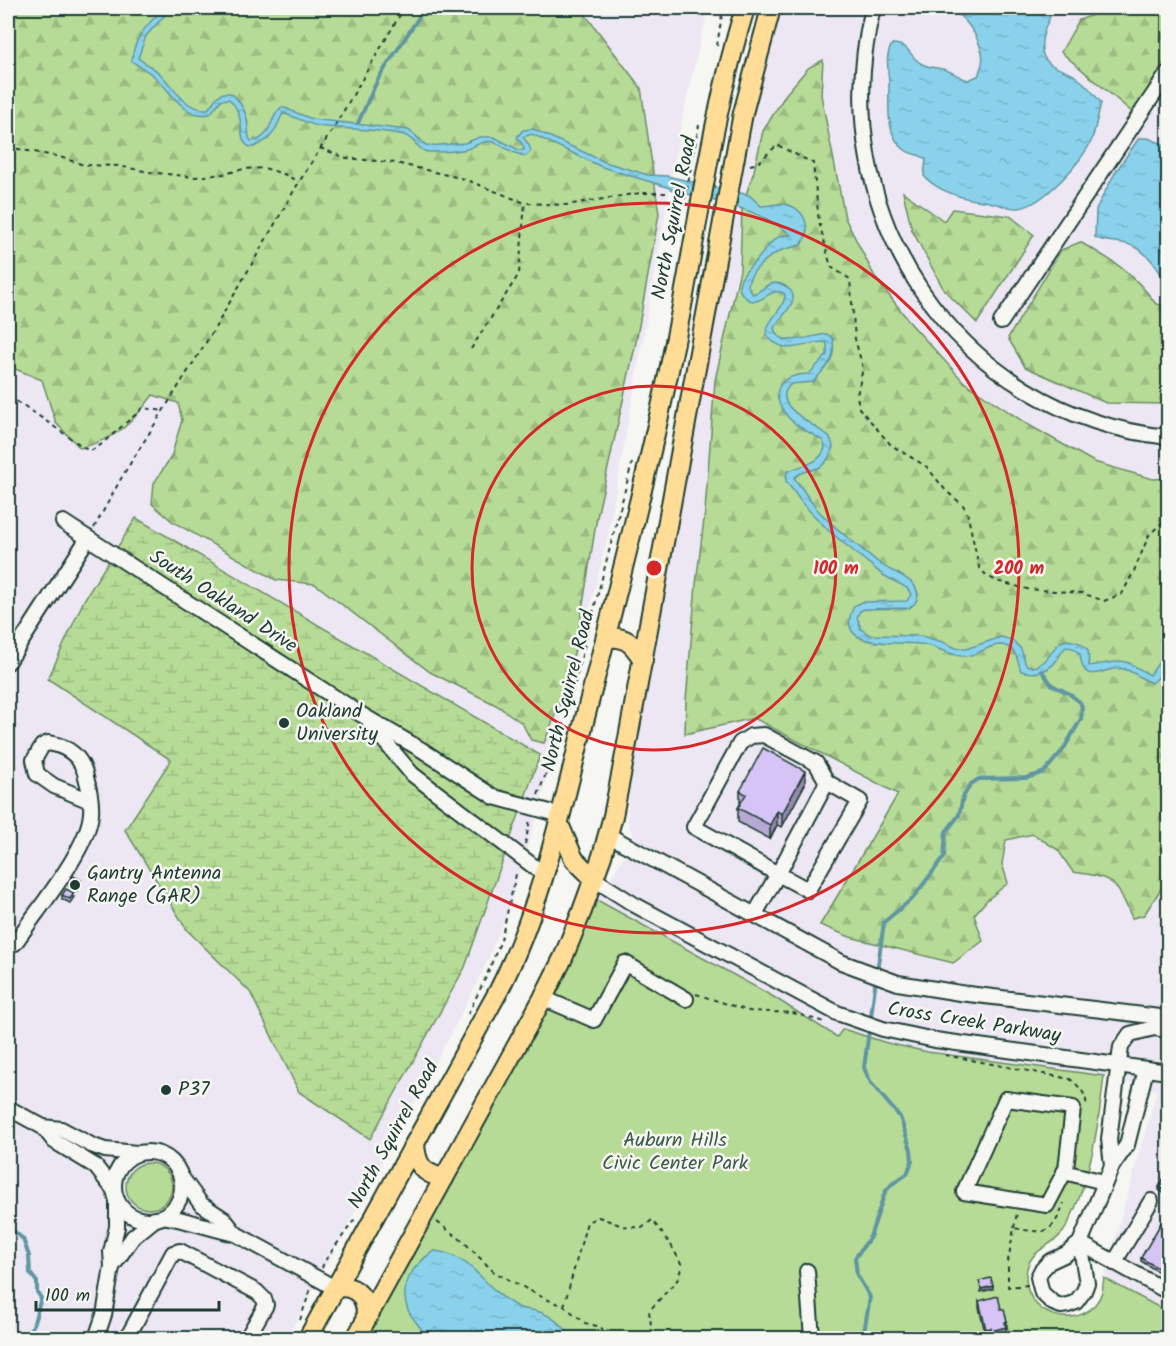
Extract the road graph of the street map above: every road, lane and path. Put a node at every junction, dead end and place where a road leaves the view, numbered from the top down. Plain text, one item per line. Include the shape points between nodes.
1 (404, 8) edge
2 (745, 8) edge
3 (771, 8) edge
4 (873, 8) edge
5 (1168, 73) edge
6 (8, 147) edge
7 (320, 148) junction
8 (702, 149) junction
9 (734, 157) junction
10 (299, 182) junction
11 (669, 193) dead end
12 (525, 203) junction
13 (684, 204) dead end
14 (1001, 322) dead end
15 (471, 350) dead end
16 (8, 397) edge
17 (164, 411) junction
18 (1168, 436) edge
19 (633, 458) dead end
20 (1168, 517) edge
21 (63, 522) dead end
22 (88, 538) junction
23 (606, 639) junction
24 (643, 660) junction
25 (8, 662) edge
26 (362, 715) junction
27 (827, 782) junction
28 (90, 801) junction
29 (536, 801) dead end
30 (531, 816) dead end
31 (560, 820) junction
32 (608, 835) junction
33 (524, 848) dead end
34 (519, 864) dead end
35 (778, 874) junction
36 (545, 875) junction
37 (594, 879) junction
38 (755, 914) junction
39 (8, 938) edge
40 (543, 998) junction
41 (686, 999) joint
42 (1168, 1018) edge
43 (464, 1021) dead end
44 (832, 1024) dead end
45 (1168, 1030) edge
46 (936, 1054) dead end
47 (1117, 1065) junction
48 (1146, 1069) junction
49 (1168, 1072) edge
50 (8, 1108) edge
51 (1086, 1111) dead end
52 (43, 1127) junction
53 (415, 1143) junction
54 (137, 1153) junction
55 (1112, 1166) junction
56 (1064, 1172) junction
57 (182, 1177) junction
58 (444, 1178) junction
59 (1104, 1182) junction
60 (116, 1195) junction
61 (1066, 1196) dead end
62 (1151, 1201) dead end
63 (360, 1211) dead end
64 (424, 1215) junction
65 (159, 1218) junction
66 (236, 1234) junction
67 (1080, 1243) junction
68 (1114, 1263) junction
69 (324, 1265) dead end
70 (112, 1267) junction
71 (807, 1271) dead end
72 (1039, 1284) junction
73 (335, 1288) junction
74 (309, 1291) dead end
75 (1168, 1292) edge
76 (564, 1306) junction
77 (303, 1331) edge
78 (360, 1331) edge
79 (96, 1338) edge
80 (127, 1338) edge
81 (247, 1338) edge
82 (607, 1338) edge
83 (653, 1338) edge
84 (812, 1338) edge

1 - 7 path
2 - 8 main road, North Squirrel Road
3 - 9 main road
4 - 18 street via 861,94 865,139 876,193 896,247 924,294 980,357 1025,389 1075,414 1128,430
5 - 14 street
6 - 10 path via 84,165 195,177 264,168
7 - 10 path
7 - 12 path via 346,158 396,163 464,179
8 - 13 path
8 - 23 main road, North Squirrel Road via 698,224 649,465
9 - 20 path via 748,166 758,163 777,145 813,163 819,222 831,267 850,279 855,339 863,368 856,395 859,408 891,445 927,467 963,505 979,567 986,575 1027,589 1082,593 1104,601 1113,599 1128,586 1149,535
9 - 24 main road
10 - 17 path
11 - 12 path via 640,193 566,205
12 - 15 path via 519,274
16 - 17 path via 89,451 143,408
17 - 22 path
19 - 29 path via 564,724
21 - 22 street, South Oakland Drive
22 - 25 street
22 - 26 street, South Oakland Drive
23 - 24 main road via 625,639
23 - 31 main road, North Squirrel Road
24 - 32 main road
26 - 31 street, South Oakland Drive via 494,797
26 - 36 street, South Oakland Drive via 412,774
27 - 35 street
27 - 35 street via 860,801 808,890
27 - 35 street via 816,763 764,735 751,736 741,743 694,827
28 - 28 street via 83,766 75,756 57,744 42,746 34,760 37,774
28 - 39 street via 92,813 80,848 15,943
30 - 33 path
31 - 36 main road, North Squirrel Road
31 - 37 main road via 574,860
32 - 37 main road
32 - 38 street, Cross Creek Parkway
34 - 43 path via 501,940
35 - 38 street
36 - 53 main road, North Squirrel Road via 509,969
37 - 40 main road
37 - 47 street, Cross Creek Parkway via 635,905 846,1017 935,1040
38 - 42 street, Cross Creek Parkway via 841,962 898,983
40 - 41 street via 594,1020 625,963
40 - 58 main road
41 - 44 path via 698,993 749,1011 793,1013
45 - 47 street via 1154,1028 1130,1034 1121,1047
46 - 51 path via 1070,1079 1087,1100
47 - 48 street, Cross Creek Parkway
47 - 55 street via 1109,1139
48 - 49 street, Cross Creek Parkway
48 - 55 street via 1128,1145
50 - 52 street
52 - 54 street via 61,1129 105,1150
52 - 60 street via 54,1141 100,1170
53 - 58 main road via 419,1166
53 - 73 main road, North Squirrel Road
54 - 57 street via 150,1151 167,1157
54 - 60 street via 118,1169 114,1179
55 - 59 street
56 - 56 street via 1047,1205 964,1192 1006,1099 1073,1108
56 - 59 street
57 - 65 street via 179,1200 173,1210
57 - 66 street via 201,1204 224,1219
58 - 64 main road
59 - 67 street
60 - 65 street via 133,1216 143,1220
60 - 70 street
61 - 72 path via 1054,1226 1039,1232 1014,1228 1008,1287
62 - 68 street
63 - 69 path
64 - 76 path via 464,1242 494,1272
64 - 78 main road
65 - 66 street via 193,1222
65 - 70 street via 133,1237
66 - 73 street
67 - 68 street
67 - 72 street via 1049,1262 1041,1270
67 - 72 street via 1087,1283 1076,1302 1053,1304
68 - 75 street
70 - 79 street
71 - 84 street
73 - 77 main road, North Squirrel Road
73 - 78 main road via 348,1286 359,1293 366,1305
74 - 77 path
76 - 82 path via 585,1323 601,1327
76 - 83 path via 587,1222 599,1217 622,1226 642,1228 652,1221 682,1265 678,1279 649,1311
80 - 81 street via 173,1254 180,1251 264,1299 266,1305

